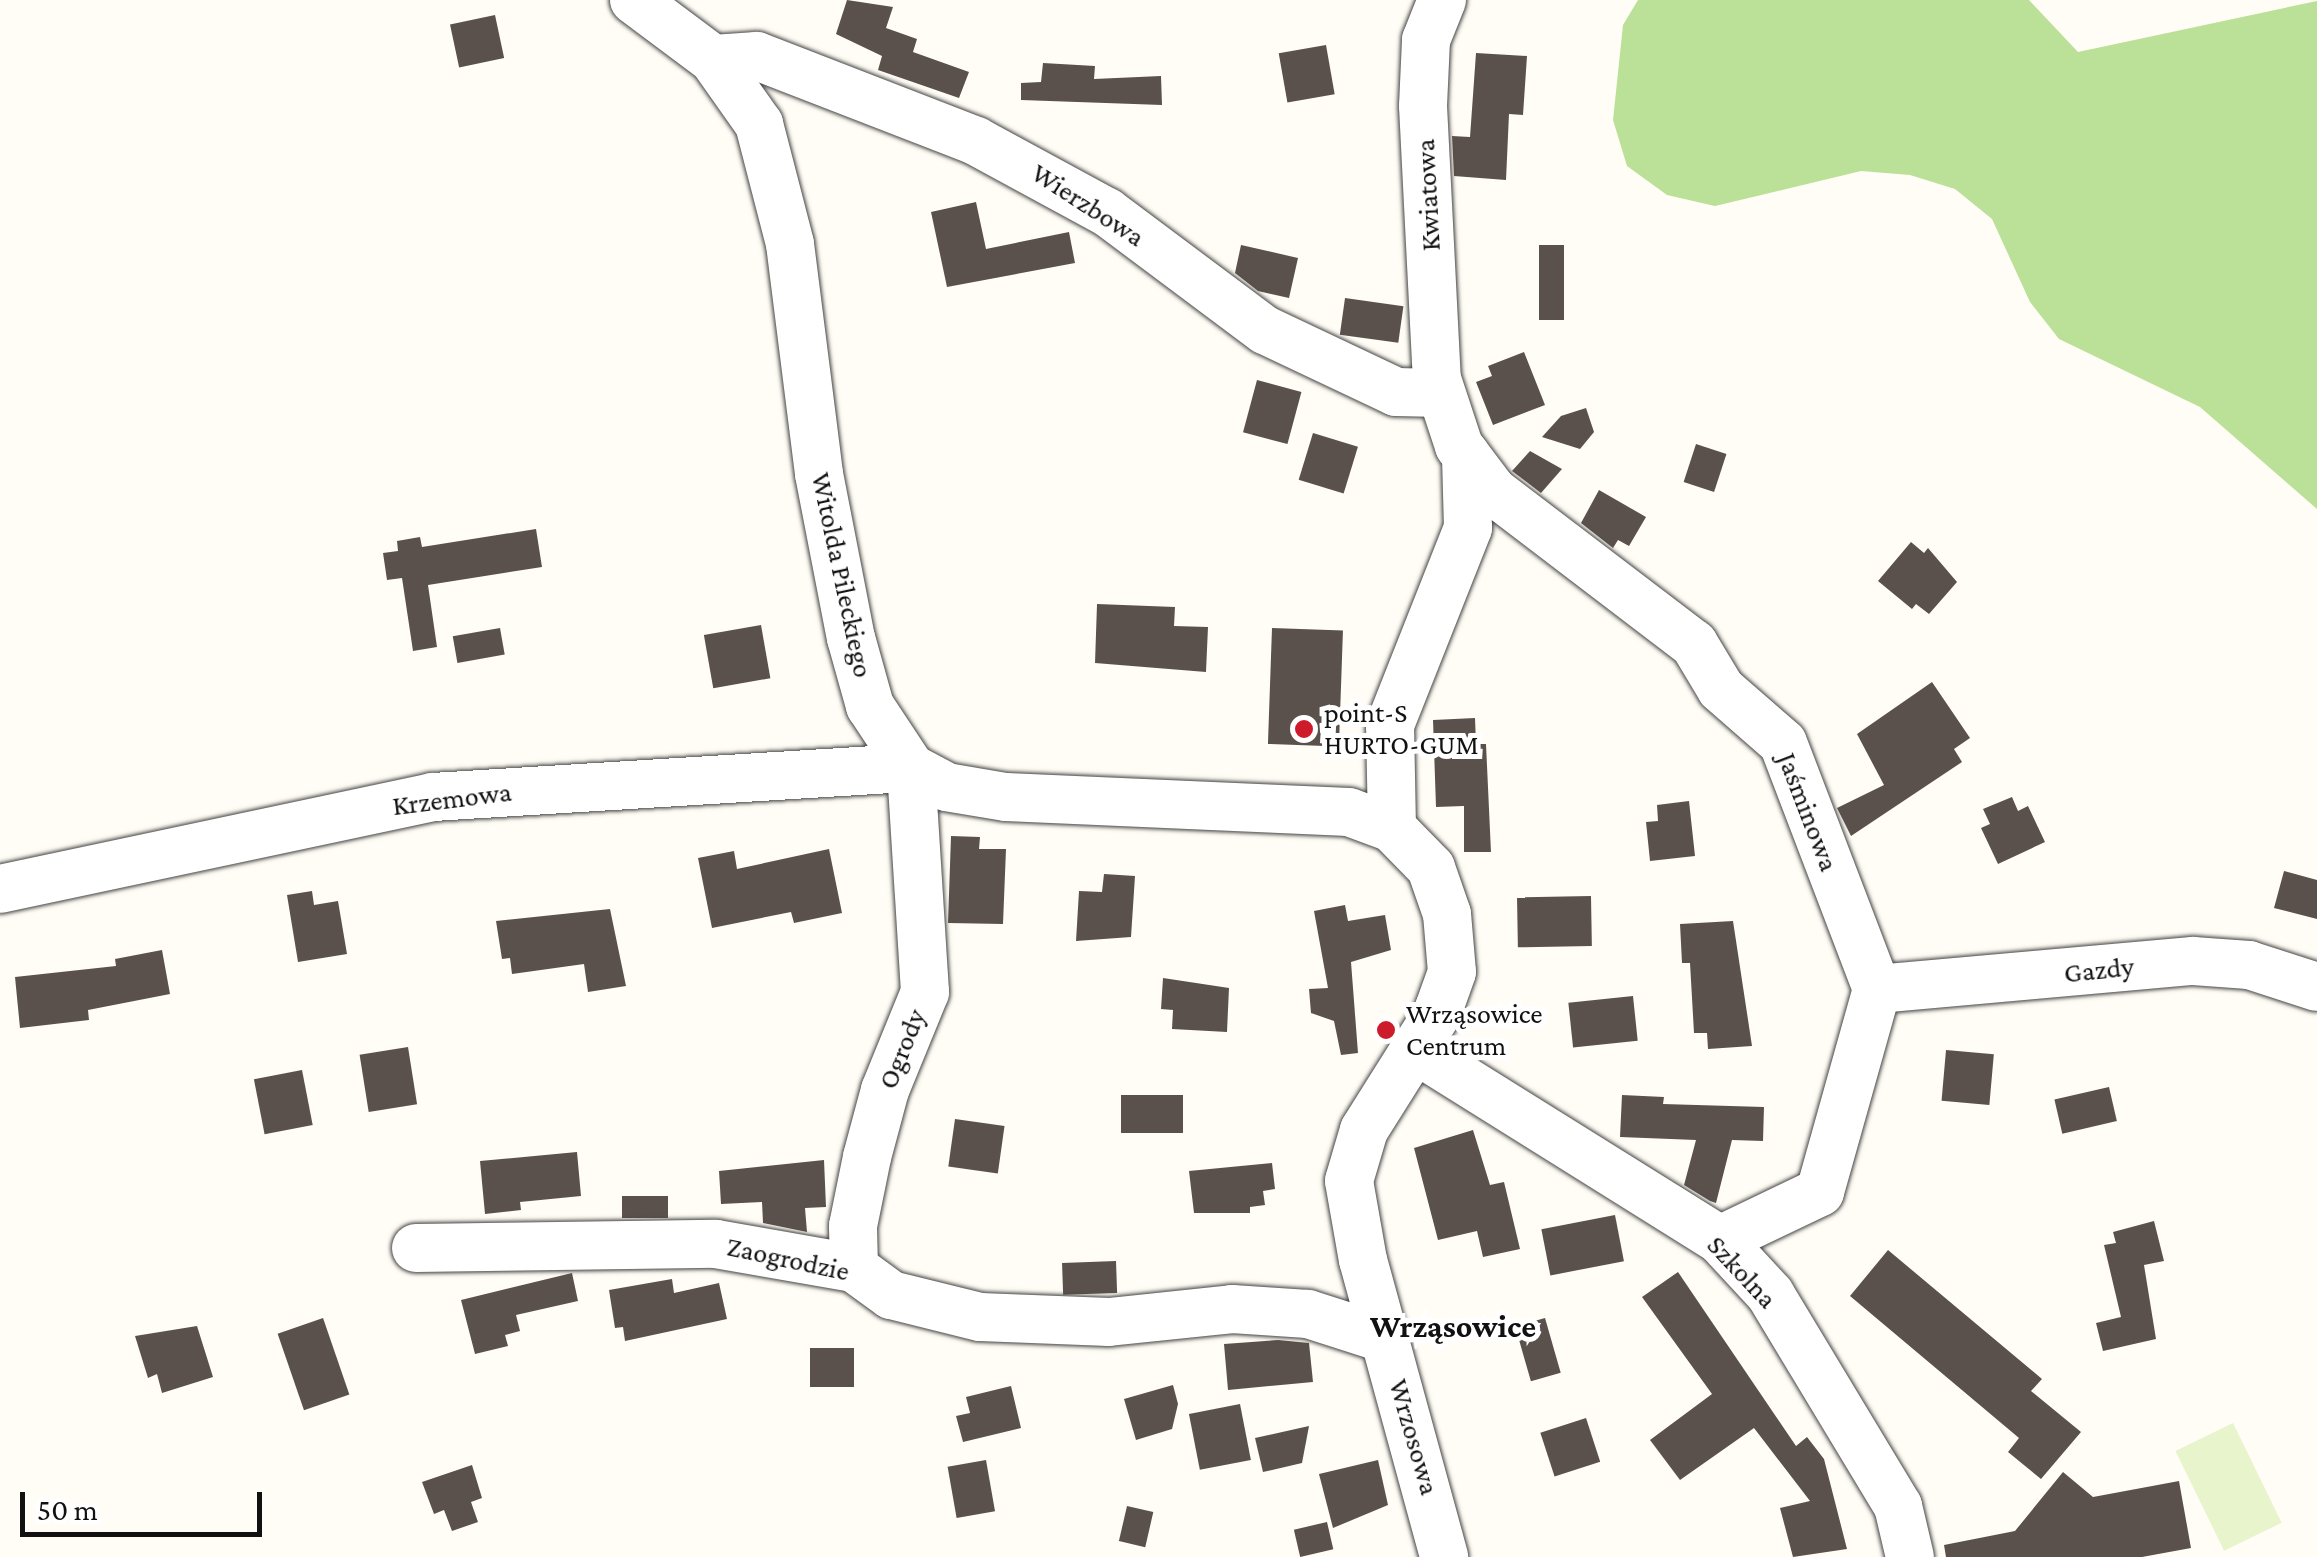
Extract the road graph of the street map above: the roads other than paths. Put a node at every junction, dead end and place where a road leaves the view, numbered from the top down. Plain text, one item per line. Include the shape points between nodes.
1 (634, 0) edge
2 (1442, 0) edge
3 (713, 59) junction
4 (1441, 393) junction
5 (1466, 455) junction
6 (911, 768) junction
7 (1392, 828) junction
8 (0, 889) edge
9 (2317, 987) edge
10 (1877, 988) junction
11 (1416, 1050) junction
12 (1720, 1240) junction
13 (416, 1248) dead end
14 (854, 1268) junction
15 (1386, 1339) junction
16 (1444, 1557) edge
17 (1910, 1557) edge

1 - 3 street, Witolda Pileckiego
2 - 4 street, Kwiatowa via 1426,40 1423,106
3 - 4 street, Wierzbowa via 757,56 976,141 1107,212 1265,330 1396,392
3 - 6 street, Witolda Pileckiego via 759,124 780,188 819,474 851,638 870,706
4 - 5 street, Jaśminowa
5 - 7 street via 1468,528 1390,725
5 - 10 street, Jaśminowa via 1493,490 1547,536 1694,644 1721,689 1783,743
6 - 7 street via 974,793 1320,808
6 - 8 street, Krzemowa via 862,776 433,796
6 - 14 street, Ogrody via 925,992 884,1090 853,1226
7 - 11 street, Wrzosowa via 1431,868 1453,946 1446,994
9 - 10 street, Gazdy via 2248,965 2193,961
10 - 12 street via 1820,1192
11 - 12 street, Szkolna
11 - 15 street, Wrzosowa via 1364,1130 1349,1181
12 - 17 street, Szkolna via 1770,1294 1898,1506
13 - 14 street, Zaogrodzie via 716,1244
14 - 15 street, Zaogrodzie via 892,1295 980,1317 1109,1322 1232,1309 1308,1314
15 - 16 street, Wrzosowa

